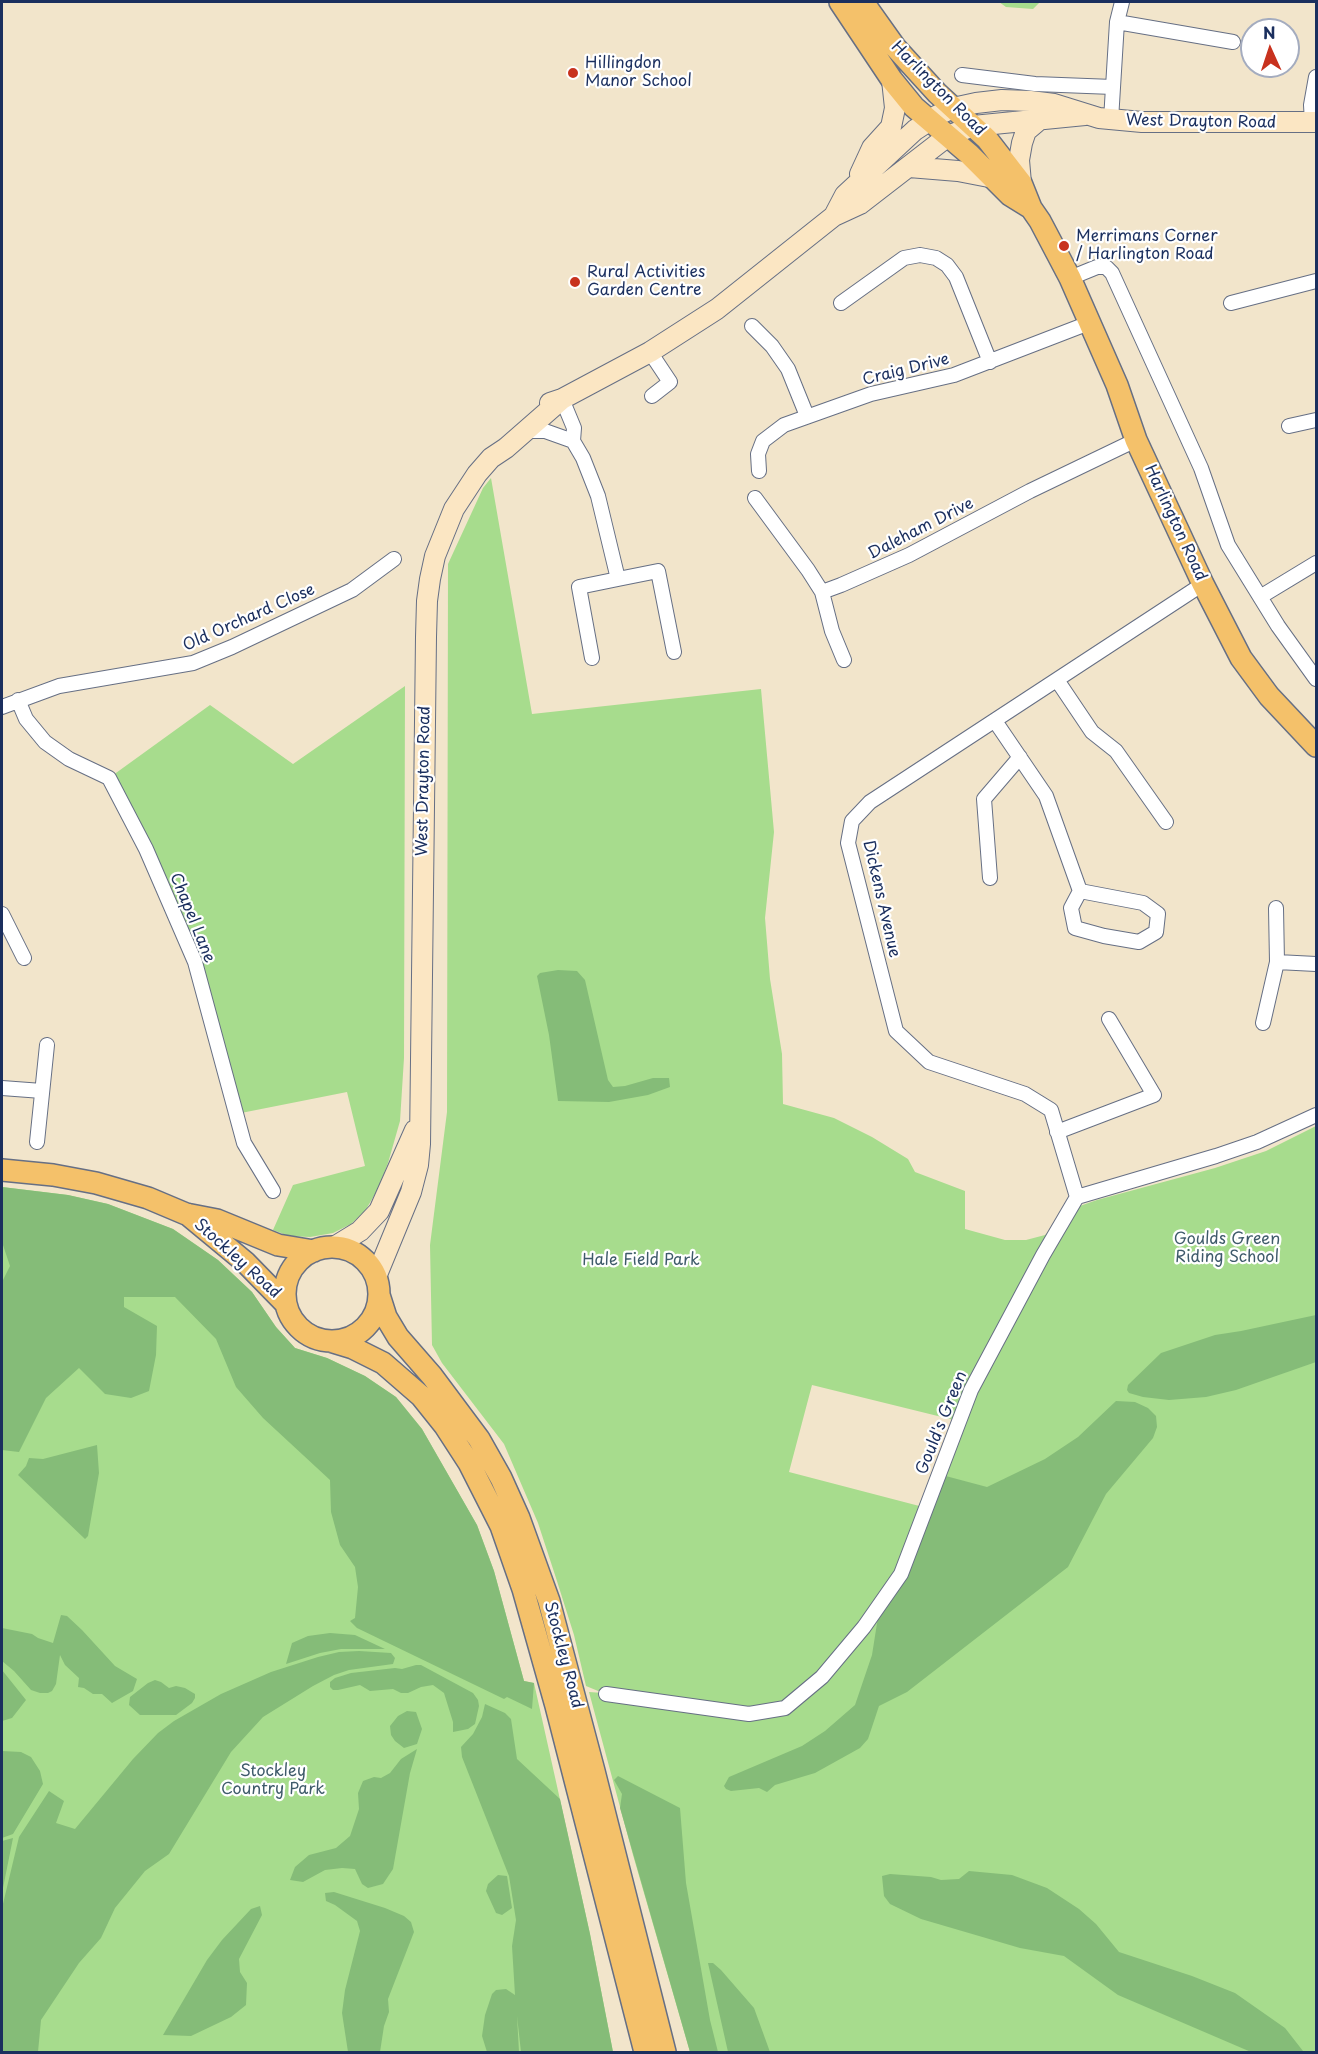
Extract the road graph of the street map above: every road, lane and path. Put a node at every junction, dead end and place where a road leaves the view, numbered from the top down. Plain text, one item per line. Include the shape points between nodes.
1 (840, 2) edge
2 (863, 2) edge
3 (1122, 2) edge
4 (1117, 22) junction
5 (1233, 42) dead end
6 (962, 75) dead end
7 (1317, 77) edge
8 (892, 80) junction
9 (1113, 87) junction
10 (953, 108) junction
11 (1085, 115) junction
12 (1040, 120) junction
13 (1111, 120) junction
14 (928, 121) junction
15 (1314, 122) edge
16 (973, 126) junction
17 (948, 136) junction
18 (909, 167) junction
19 (994, 178) junction
20 (1020, 183) junction
21 (855, 184) junction
22 (1031, 208) junction
23 (834, 216) junction
24 (1070, 278) junction
25 (1317, 281) edge
26 (841, 303) dead end
27 (1231, 303) dead end
28 (1089, 323) junction
29 (752, 326) dead end
30 (650, 352) junction
31 (990, 362) junction
32 (652, 396) dead end
33 (562, 399) junction
34 (807, 416) junction
35 (1317, 420) edge
36 (1289, 426) dead end
37 (525, 431) junction
38 (1136, 440) junction
39 (573, 441) junction
40 (491, 458) junction
41 (759, 471) dead end
42 (755, 498) dead end
43 (394, 559) dead end
44 (1317, 563) edge
45 (618, 579) junction
46 (1203, 584) junction
47 (822, 592) junction
48 (1260, 597) junction
49 (674, 652) dead end
50 (592, 658) dead end
51 (843, 660) dead end
52 (1317, 679) edge
53 (1057, 680) junction
54 (18, 700) junction
55 (2, 707) edge
56 (995, 721) junction
57 (1317, 746) edge
58 (1020, 757) junction
59 (1167, 822) dead end
60 (990, 878) dead end
61 (1080, 891) junction
62 (1276, 908) dead end
63 (2, 914) edge
64 (6, 935) edge
65 (24, 958) dead end
66 (1277, 962) junction
67 (1317, 964) edge
68 (1109, 1019) dead end
69 (1263, 1023) dead end
70 (47, 1045) dead end
71 (2, 1088) edge
72 (42, 1091) junction
73 (1317, 1115) edge
74 (419, 1122) junction
75 (1057, 1132) junction
76 (37, 1142) dead end
77 (2, 1170) edge
78 (273, 1191) dead end
79 (1077, 1197) junction
80 (186, 1214) junction
81 (324, 1249) junction
82 (377, 1286) junction
83 (286, 1304) junction
84 (330, 1341) junction
85 (606, 1694) dead end
86 (622, 1965) junction
87 (659, 2025) junction
88 (633, 2052) edge
89 (645, 2052) edge
90 (665, 2052) edge
91 (669, 2052) edge

1 - 8 main road, Harlington Road
2 - 10 main road, Harlington Road via 895,47
3 - 4 street
4 - 5 street
4 - 9 street
6 - 9 street via 1035,84
7 - 15 street via 1311,105
8 - 14 main road, Harlington Road
8 - 21 main road, West Drayton Road via 895,108 891,127 872,148
9 - 13 street
10 - 11 main road, West Drayton Road via 1002,100 1030,101 1054,104
10 - 14 main road, West Drayton Road
10 - 16 main road, Harlington Road
11 - 12 main road, West Drayton Road
11 - 13 main road, West Drayton Road
12 - 16 main road, West Drayton Road
12 - 20 main road via 1026,131 1022,142
13 - 15 main road, West Drayton Road
14 - 17 main road, Harlington Road
14 - 21 main road, West Drayton Road
16 - 17 main road, West Drayton Road
16 - 20 main road, Harlington Road
17 - 18 main road, West Drayton Road
17 - 19 main road, Harlington Road
18 - 19 main road
18 - 23 main road, West Drayton Road via 860,204
19 - 22 main road, Harlington Road via 1010,195
20 - 22 main road, Harlington Road
21 - 23 main road, West Drayton Road via 844,195
22 - 24 main road, Harlington Road
23 - 30 main road, West Drayton Road via 717,309
24 - 28 main road, Harlington Road
24 - 48 street via 1097,267 1106,267 1112,273 1201,468 1228,545
25 - 27 street
26 - 31 street via 904,258 936,258 956,277
28 - 31 street, Craig Drive
28 - 38 main road, Harlington Road
29 - 34 street via 788,369
30 - 32 street via 670,382
30 - 33 main road, West Drayton Road
31 - 34 street, Craig Drive
33 - 37 main road, West Drayton Road
33 - 39 street via 574,428
33 - 40 main road, West Drayton Road via 528,412 511,426
34 - 41 street, Craig Drive via 784,425 763,441 758,454
35 - 36 street
37 - 39 street via 553,432
37 - 40 main road, West Drayton Road
38 - 46 main road, Harlington Road
38 - 47 street, Daleham Drive via 909,555
39 - 45 street via 598,496
40 - 74 main road, West Drayton Road via 454,509 435,556 427,602
42 - 47 street
43 - 54 street, Old Orchard Close via 352,590 193,663 59,686
44 - 48 street
45 - 49 street via 658,571
45 - 50 street via 579,587
46 - 53 street, Dickens Avenue
46 - 57 main road, Harlington Road via 1240,658 1269,696
47 - 51 street
48 - 52 street
53 - 56 street, Dickens Avenue
53 - 59 street via 1092,732 1116,751
54 - 55 street, Old Orchard Close
54 - 78 street, Chapel Lane via 26,719 45,742 69,759 109,778 115,788 195,962 244,1143
56 - 58 street
56 - 75 street, Dickens Avenue via 870,802 852,821 848,843 896,1031 928,1062 1024,1094 1051,1110
58 - 60 street via 984,799
58 - 61 street via 1046,796
61 - 61 street via 1071,908 1075,928 1139,942 1156,932 1158,914 1143,903
62 - 66 street
63 - 64 street
64 - 65 street
66 - 67 street
66 - 69 street
68 - 75 street via 1154,1095
70 - 72 street
71 - 72 street
72 - 76 street
73 - 79 street via 1257,1142
74 - 81 main road, West Drayton Road via 372,1221
74 - 82 main road, West Drayton Road via 418,1165
75 - 79 street, Dickens Avenue
77 - 80 main road, Stockley Road via 96,1183
79 - 85 street, Gould's Green via 971,1390 901,1574 822,1677 785,1708 749,1714
80 - 81 main road, Stockley Road via 218,1220 278,1245
80 - 83 main road, Stockley Road via 245,1262
81 - 82 main road via 350,1251 359,1256 369,1265
81 - 83 main road via 300,1260 290,1274
82 - 84 main road via 375,1312 365,1328 348,1338
82 - 87 main road, Stockley Road via 386,1317 398,1337 479,1439 519,1518 549,1601
83 - 84 main road via 303,1331
84 - 86 main road, Stockley Road via 383,1363 421,1396 458,1444 493,1509 531,1617
86 - 88 main road
86 - 89 main road, Stockley Road
87 - 90 main road, Stockley Road
87 - 91 main road

